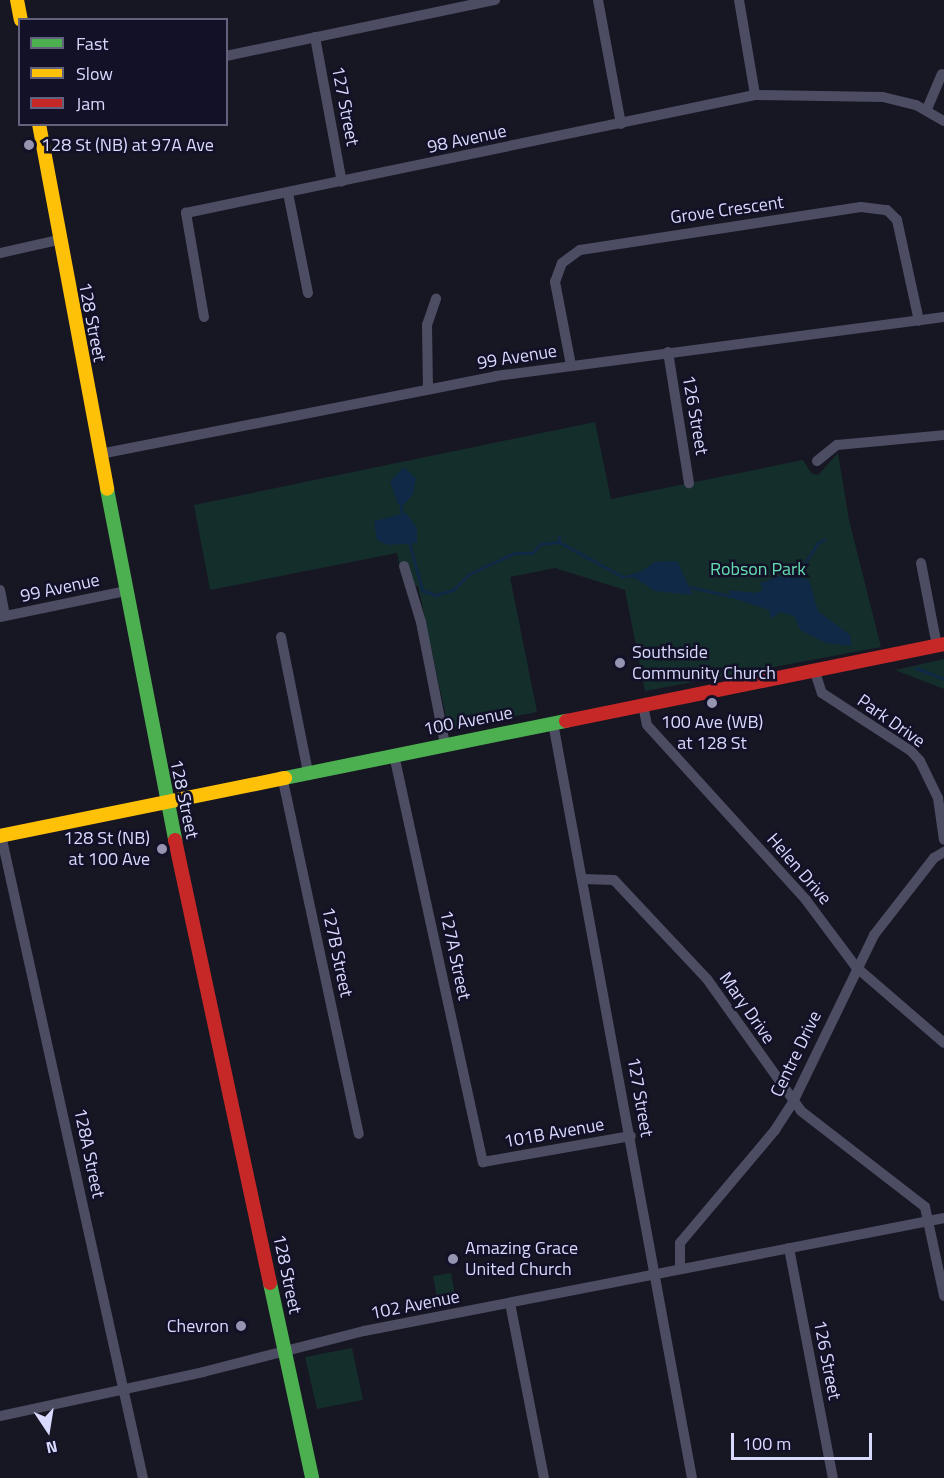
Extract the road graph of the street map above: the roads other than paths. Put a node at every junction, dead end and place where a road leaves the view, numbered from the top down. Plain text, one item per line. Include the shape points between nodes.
1 (17, 0) edge
2 (495, 0) edge
3 (598, 0) edge
4 (739, 0) edge
5 (21, 18) edge
6 (315, 37) junction
7 (228, 57) edge
8 (942, 74) dead end
9 (754, 95) junction
10 (927, 110) junction
11 (944, 122) edge
12 (621, 124) junction
13 (39, 126) edge
14 (342, 182) junction
15 (288, 193) junction
16 (58, 240) junction
17 (0, 253) edge
18 (308, 293) dead end
19 (436, 299) dead end
20 (204, 317) dead end
21 (944, 317) edge
22 (919, 321) junction
23 (668, 352) junction
24 (571, 365) junction
25 (428, 389) junction
26 (944, 435) edge
27 (100, 454) junction
28 (817, 461) dead end
29 (690, 483) dead end
30 (921, 563) dead end
31 (404, 566) dead end
32 (0, 590) edge
33 (126, 591) junction
34 (2, 617) edge
35 (281, 637) dead end
36 (941, 645) edge
37 (814, 672) junction
38 (643, 705) junction
39 (553, 723) junction
40 (445, 744) junction
41 (394, 754) junction
42 (308, 772) junction
43 (282, 776) junction
44 (166, 800) junction
45 (1, 836) edge
46 (944, 840) edge
47 (944, 852) edge
48 (582, 879) junction
49 (856, 967) junction
50 (944, 1043) edge
51 (793, 1102) junction
52 (358, 1134) dead end
53 (631, 1136) junction
54 (483, 1162) joint
55 (944, 1218) edge
56 (928, 1221) junction
57 (789, 1248) junction
58 (680, 1269) junction
59 (652, 1275) junction
60 (944, 1296) edge
61 (510, 1303) junction
62 (285, 1351) junction
63 (124, 1390) junction
64 (0, 1416) edge
65 (143, 1478) edge
66 (312, 1478) edge
67 (544, 1478) edge
68 (692, 1478) edge
69 (833, 1478) edge

1 - 5 main road
2 - 6 street
3 - 12 street
4 - 9 street
6 - 7 street
6 - 14 street, 127 Street
8 - 10 street
9 - 10 street, 98 Avenue via 861,94
9 - 12 street, 98 Avenue
10 - 11 street
12 - 14 street, 98 Avenue
13 - 16 main road, 128 Street
14 - 15 street, 98 Avenue
15 - 18 street
15 - 20 street, 98 Avenue via 186,213
16 - 17 street
16 - 27 main road, 128 Street
19 - 25 street via 427,325
21 - 22 street, 99 Avenue
22 - 23 street, 99 Avenue
22 - 24 street, Grove Crescent via 897,220 887,210 861,207 591,247 569,256 555,282
23 - 24 street, 99 Avenue
23 - 29 street, 126 Street
24 - 25 street, 99 Avenue
25 - 27 street, 99 Avenue
26 - 28 street via 837,445
27 - 33 main road, 128 Street
30 - 36 street
31 - 40 street via 421,622
32 - 34 street
33 - 34 street, 99 Avenue
33 - 44 main road, 128 Street
35 - 42 street
36 - 37 main road, 100 Avenue
37 - 38 main road, 100 Avenue
37 - 46 street, Park Drive via 822,693 911,751 920,761 938,798
38 - 39 main road, 100 Avenue
38 - 49 street, Helen Drive via 647,725 806,900
39 - 40 main road, 100 Avenue
39 - 48 street, 127 Street
40 - 41 main road, 100 Avenue
41 - 42 main road, 100 Avenue
41 - 54 street, 127A Street
42 - 43 main road, 100 Avenue
43 - 44 main road, 100 Avenue
43 - 52 street, 127B Street
44 - 45 main road, 100 Avenue
44 - 62 main road, 128 Street
45 - 63 street, 128A Street
47 - 49 street, Centre Drive via 934,858 874,935
48 - 51 street, Mary Drive via 614,880 707,979
48 - 53 street, 127 Street
49 - 50 street, Helen Drive
49 - 51 street, Centre Drive
51 - 56 street, Mary Drive via 925,1207
51 - 58 street, Centre Drive via 775,1130 680,1243
53 - 54 street, 101B Avenue
53 - 59 street, 127 Street
55 - 56 street, 102 Avenue
56 - 57 street, 102 Avenue
56 - 60 street
57 - 58 street, 102 Avenue
57 - 69 street, 126 Street
58 - 59 street, 102 Avenue
59 - 61 street, 102 Avenue
59 - 68 street, 127 Street
61 - 62 street, 102 Avenue
61 - 67 street
62 - 63 street, 102 Avenue
62 - 66 main road, 128 Street
63 - 64 street, 102 Avenue
63 - 65 street, 128A Street

